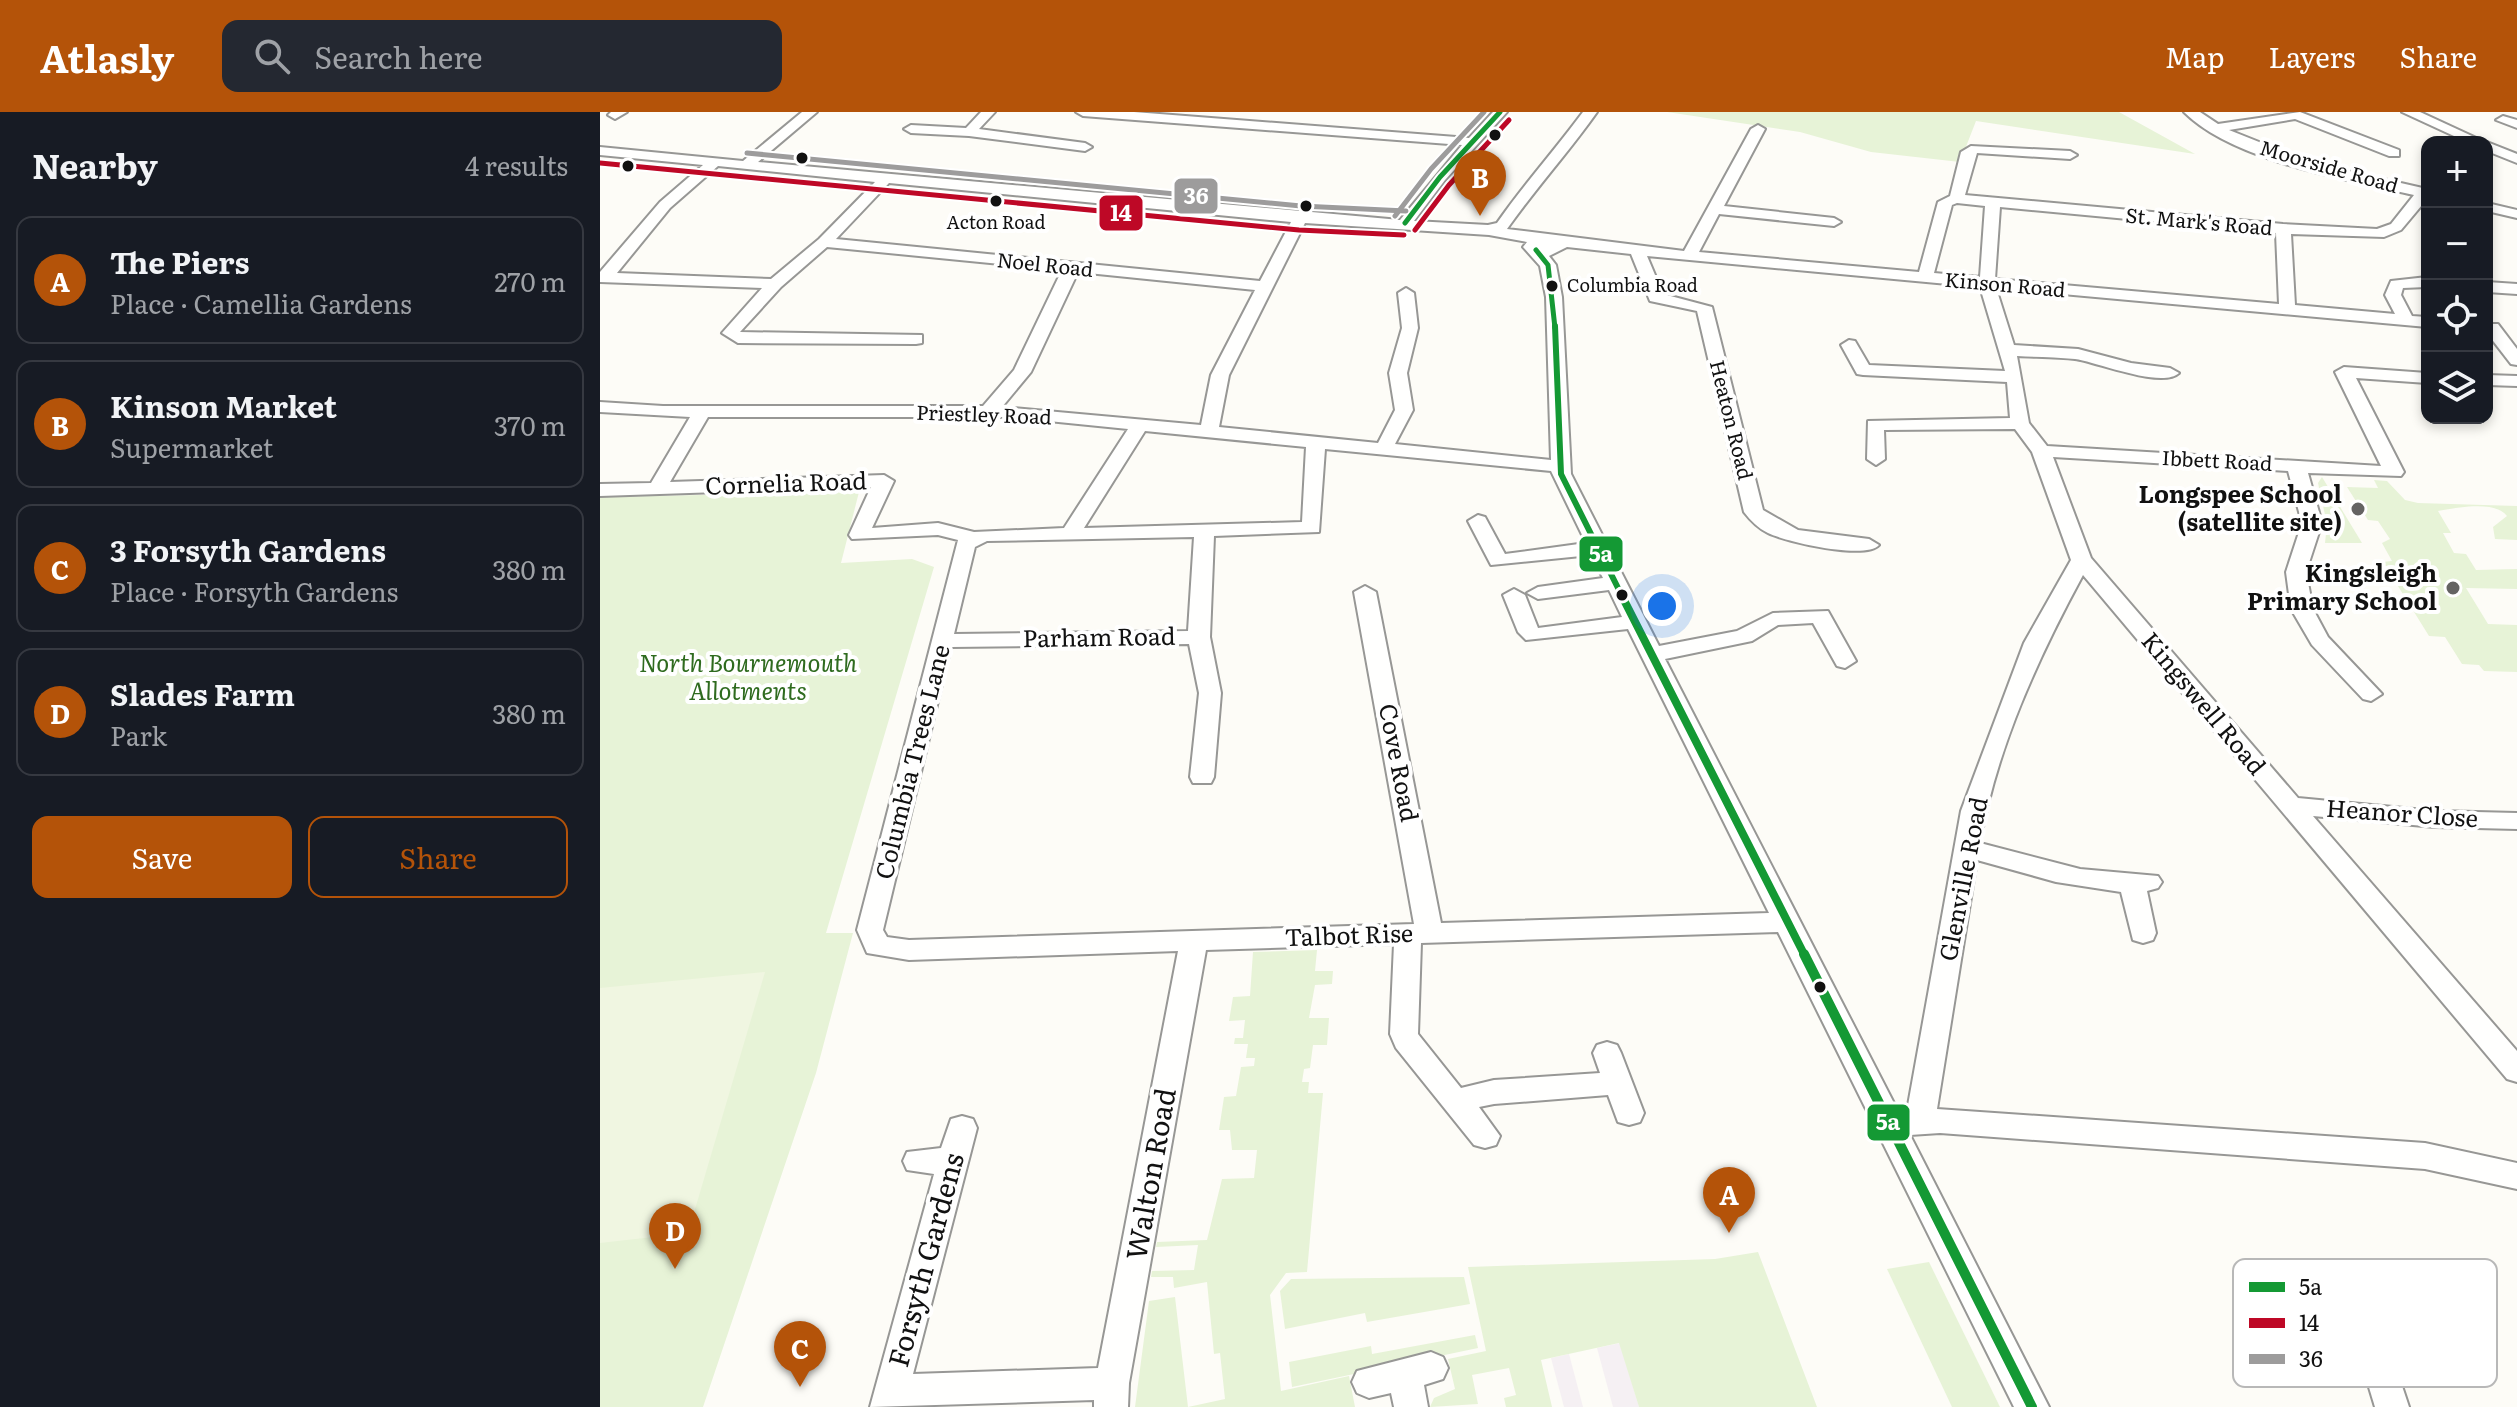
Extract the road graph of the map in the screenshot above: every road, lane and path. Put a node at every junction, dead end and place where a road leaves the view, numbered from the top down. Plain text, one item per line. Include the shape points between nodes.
1 (810, 112) edge
2 (988, 112) edge
3 (1083, 112) edge
4 (1500, 112) edge
5 (1590, 112) edge
6 (2191, 112) edge
7 (2409, 112) edge
8 (2293, 114) edge
9 (2216, 128) junction
10 (911, 129) dead end
11 (1758, 129) dead end
12 (969, 132) junction
13 (2464, 136) edge
14 (1472, 142) junction
15 (1085, 147) dead end
16 (2493, 149) edge
17 (2394, 153) dead end
18 (603, 154) edge
19 (2070, 155) dead end
20 (2517, 159) edge
21 (715, 162) junction
22 (746, 165) junction
23 (886, 178) junction
24 (2421, 192) edge
25 (1957, 199) junction
26 (2421, 199) edge
27 (1993, 203) junction
28 (1842, 207) dead end
29 (2491, 208) edge
30 (1715, 209) junction
31 (2517, 214) edge
32 (1300, 218) junction
33 (1405, 223) junction
34 (2283, 229) junction
35 (1499, 230) junction
36 (824, 242) junction
37 (1546, 249) junction
38 (1637, 250) junction
39 (1689, 256) junction
40 (1073, 268) junction
41 (602, 277) edge
42 (1925, 278) junction
43 (2421, 282) edge
44 (775, 284) junction
45 (1987, 284) junction
46 (1267, 286) junction
47 (2493, 287) edge
48 (2517, 289) edge
49 (1406, 293) dead end
50 (2287, 310) junction
51 (2406, 320) junction
52 (2421, 321) edge
53 (2493, 328) edge
54 (2517, 330) edge
55 (2493, 332) edge
56 (916, 339) dead end
57 (1849, 345) dead end
58 (2005, 350) junction
59 (2517, 360) edge
60 (2170, 373) dead end
61 (2015, 377) junction
62 (2421, 378) edge
63 (2493, 380) edge
64 (2517, 381) edge
65 (600, 407) edge
66 (702, 412) junction
67 (988, 412) junction
68 (2020, 423) junction
69 (1140, 425) junction
70 (1209, 431) junction
71 (1316, 442) junction
72 (1383, 450) junction
73 (2041, 451) junction
74 (1876, 459) dead end
75 (895, 461) dead end
76 (1559, 466) junction
77 (2296, 466) junction
78 (884, 481) junction
79 (657, 488) junction
80 (600, 490) edge
81 (1478, 521) dead end
82 (1204, 533) junction
83 (1070, 534) junction
84 (970, 541) junction
85 (1869, 545) dead end
86 (1597, 548) junction
87 (2081, 560) junction
88 (1615, 583) junction
89 (1365, 592) dead end
90 (1538, 593) dead end
91 (1514, 595) dead end
92 (1634, 622) junction
93 (1199, 637) junction
94 (944, 641) junction
95 (1650, 655) junction
96 (1845, 661) dead end
97 (2371, 694) dead end
98 (1202, 777) dead end
99 (2288, 805) junction
100 (2517, 821) edge
101 (1966, 848) junction
102 (1788, 922) junction
103 (2143, 933) dead end
104 (1418, 934) junction
105 (1194, 941) junction
106 (909, 950) joint
107 (1607, 1053) dead end
108 (2517, 1071) edge
109 (1618, 1083) junction
110 (1455, 1101) junction
111 (1629, 1113) dead end
112 (1905, 1122) junction
113 (962, 1128) dead end
114 (1485, 1136) dead end
115 (918, 1161) dead end
116 (953, 1161) junction
117 (2517, 1176) edge
118 (1369, 1382) dead end
119 (1415, 1383) edge
120 (2386, 1387) edge
121 (1111, 1395) edge
122 (889, 1399) edge
123 (2032, 1407) edge
124 (2392, 1407) edge

1 - 22 street
2 - 12 street
3 - 14 street
4 - 14 street
5 - 35 street
6 - 9 street, Moorside Road
7 - 13 street
8 - 9 street
8 - 17 street
9 - 24 street, Moorside Road via 2289,160
10 - 12 street
11 - 30 street
12 - 15 street
14 - 33 street
16 - 20 street
18 - 21 street, Kinson Road
19 - 25 street via 1968,152
21 - 22 street, Kinson Road
21 - 41 street via 665,205
22 - 23 street, Kinson Road
23 - 32 street, Kinson Road
23 - 36 street
25 - 27 street, St. Mark's Road
25 - 42 street via 1945,202
26 - 34 street, St. Mark's Road via 2396,227 2379,234
27 - 34 street, St. Mark's Road
27 - 45 street
28 - 30 street via 1832,225
29 - 31 street
30 - 39 street
32 - 33 street, Kinson Road
32 - 46 street
33 - 35 street, Kinson Road
33 - 37 street, Kinson Road
34 - 50 street
35 - 37 street, Kinson Road
36 - 40 street, Noel Road
36 - 44 street
37 - 38 street, Kinson Road via 1583,245
37 - 76 street via 1554,297
38 - 39 street, Kinson Road
38 - 85 street, Heaton Road via 1656,298 1704,307 1754,512 1790,535 1839,550
39 - 42 street, Kinson Road
40 - 46 street, Noel Road
40 - 67 street via 1022,372
41 - 44 street
42 - 45 street, Kinson Road
43 - 51 street via 2397,284 2393,295
44 - 56 street via 731,335
45 - 50 street, Kinson Road
45 - 58 street
46 - 70 street via 1220,375
47 - 48 street
49 - 72 street via 1410,328 1398,373 1404,410
50 - 51 street, Kinson Road
51 - 52 street, Kinson Road
53 - 54 street
55 - 59 street
57 - 61 street via 1861,377
58 - 60 street via 2078,354
58 - 61 street
61 - 68 street
62 - 77 street, Ibbett Road via 2344,372 2394,472
63 - 64 street
65 - 66 street, Priestley Road
66 - 67 street, Priestley Road
66 - 79 street, Cornelia Road
67 - 69 street, Priestley Road
68 - 73 street, Kingswell Road
68 - 74 street via 1874,425
69 - 70 street, Priestley Road
69 - 83 street
70 - 71 street, Priestley Road
71 - 72 street, Priestley Road
71 - 82 street via 1312,528
72 - 76 street, Priestley Road
73 - 77 street, Ibbett Road
73 - 87 street, Kingswell Road
75 - 78 street
76 - 86 street
77 - 97 street via 2312,527 2296,573 2305,614 2319,640
78 - 79 street, Cornelia Road
78 - 84 street, Cornelia Road via 859,535 938,529
79 - 80 street, Cornelia Road
81 - 86 street via 1498,561
82 - 83 street
82 - 93 street, Parham Road
83 - 84 street
84 - 94 street, Columbia Trees Lane
86 - 88 street
87 - 99 street, Kingswell Road
87 - 101 street, Glenville Road via 2035,643 2003,722
88 - 90 street
88 - 92 street
89 - 104 street, Cove Road
91 - 92 street via 1534,635
92 - 95 street
93 - 94 street, Parham Road
93 - 98 street via 1210,693
94 - 106 street, Columbia Trees Lane via 870,930 877,946
95 - 96 street via 1744,636 1773,619 1823,607
95 - 102 street
99 - 100 street, Heanor Close
99 - 108 street, Kingswell Road
101 - 103 street via 2042,868 2141,883
101 - 112 street, Glenville Road
102 - 104 street, Talbot Rise
102 - 112 street
104 - 105 street, Talbot Rise
104 - 110 street, Cove Road via 1404,1034
105 - 106 street, Talbot Rise
105 - 121 street, Walton Road
107 - 109 street
109 - 110 street via 1494,1092
109 - 111 street
110 - 114 street, Cove Road
112 - 117 street via 2425,1156
112 - 123 street
113 - 116 street, Forsyth Gardens
115 - 116 street
116 - 122 street, Forsyth Gardens
118 - 119 street
120 - 124 street
121 - 122 street, Forsyth Gardens

